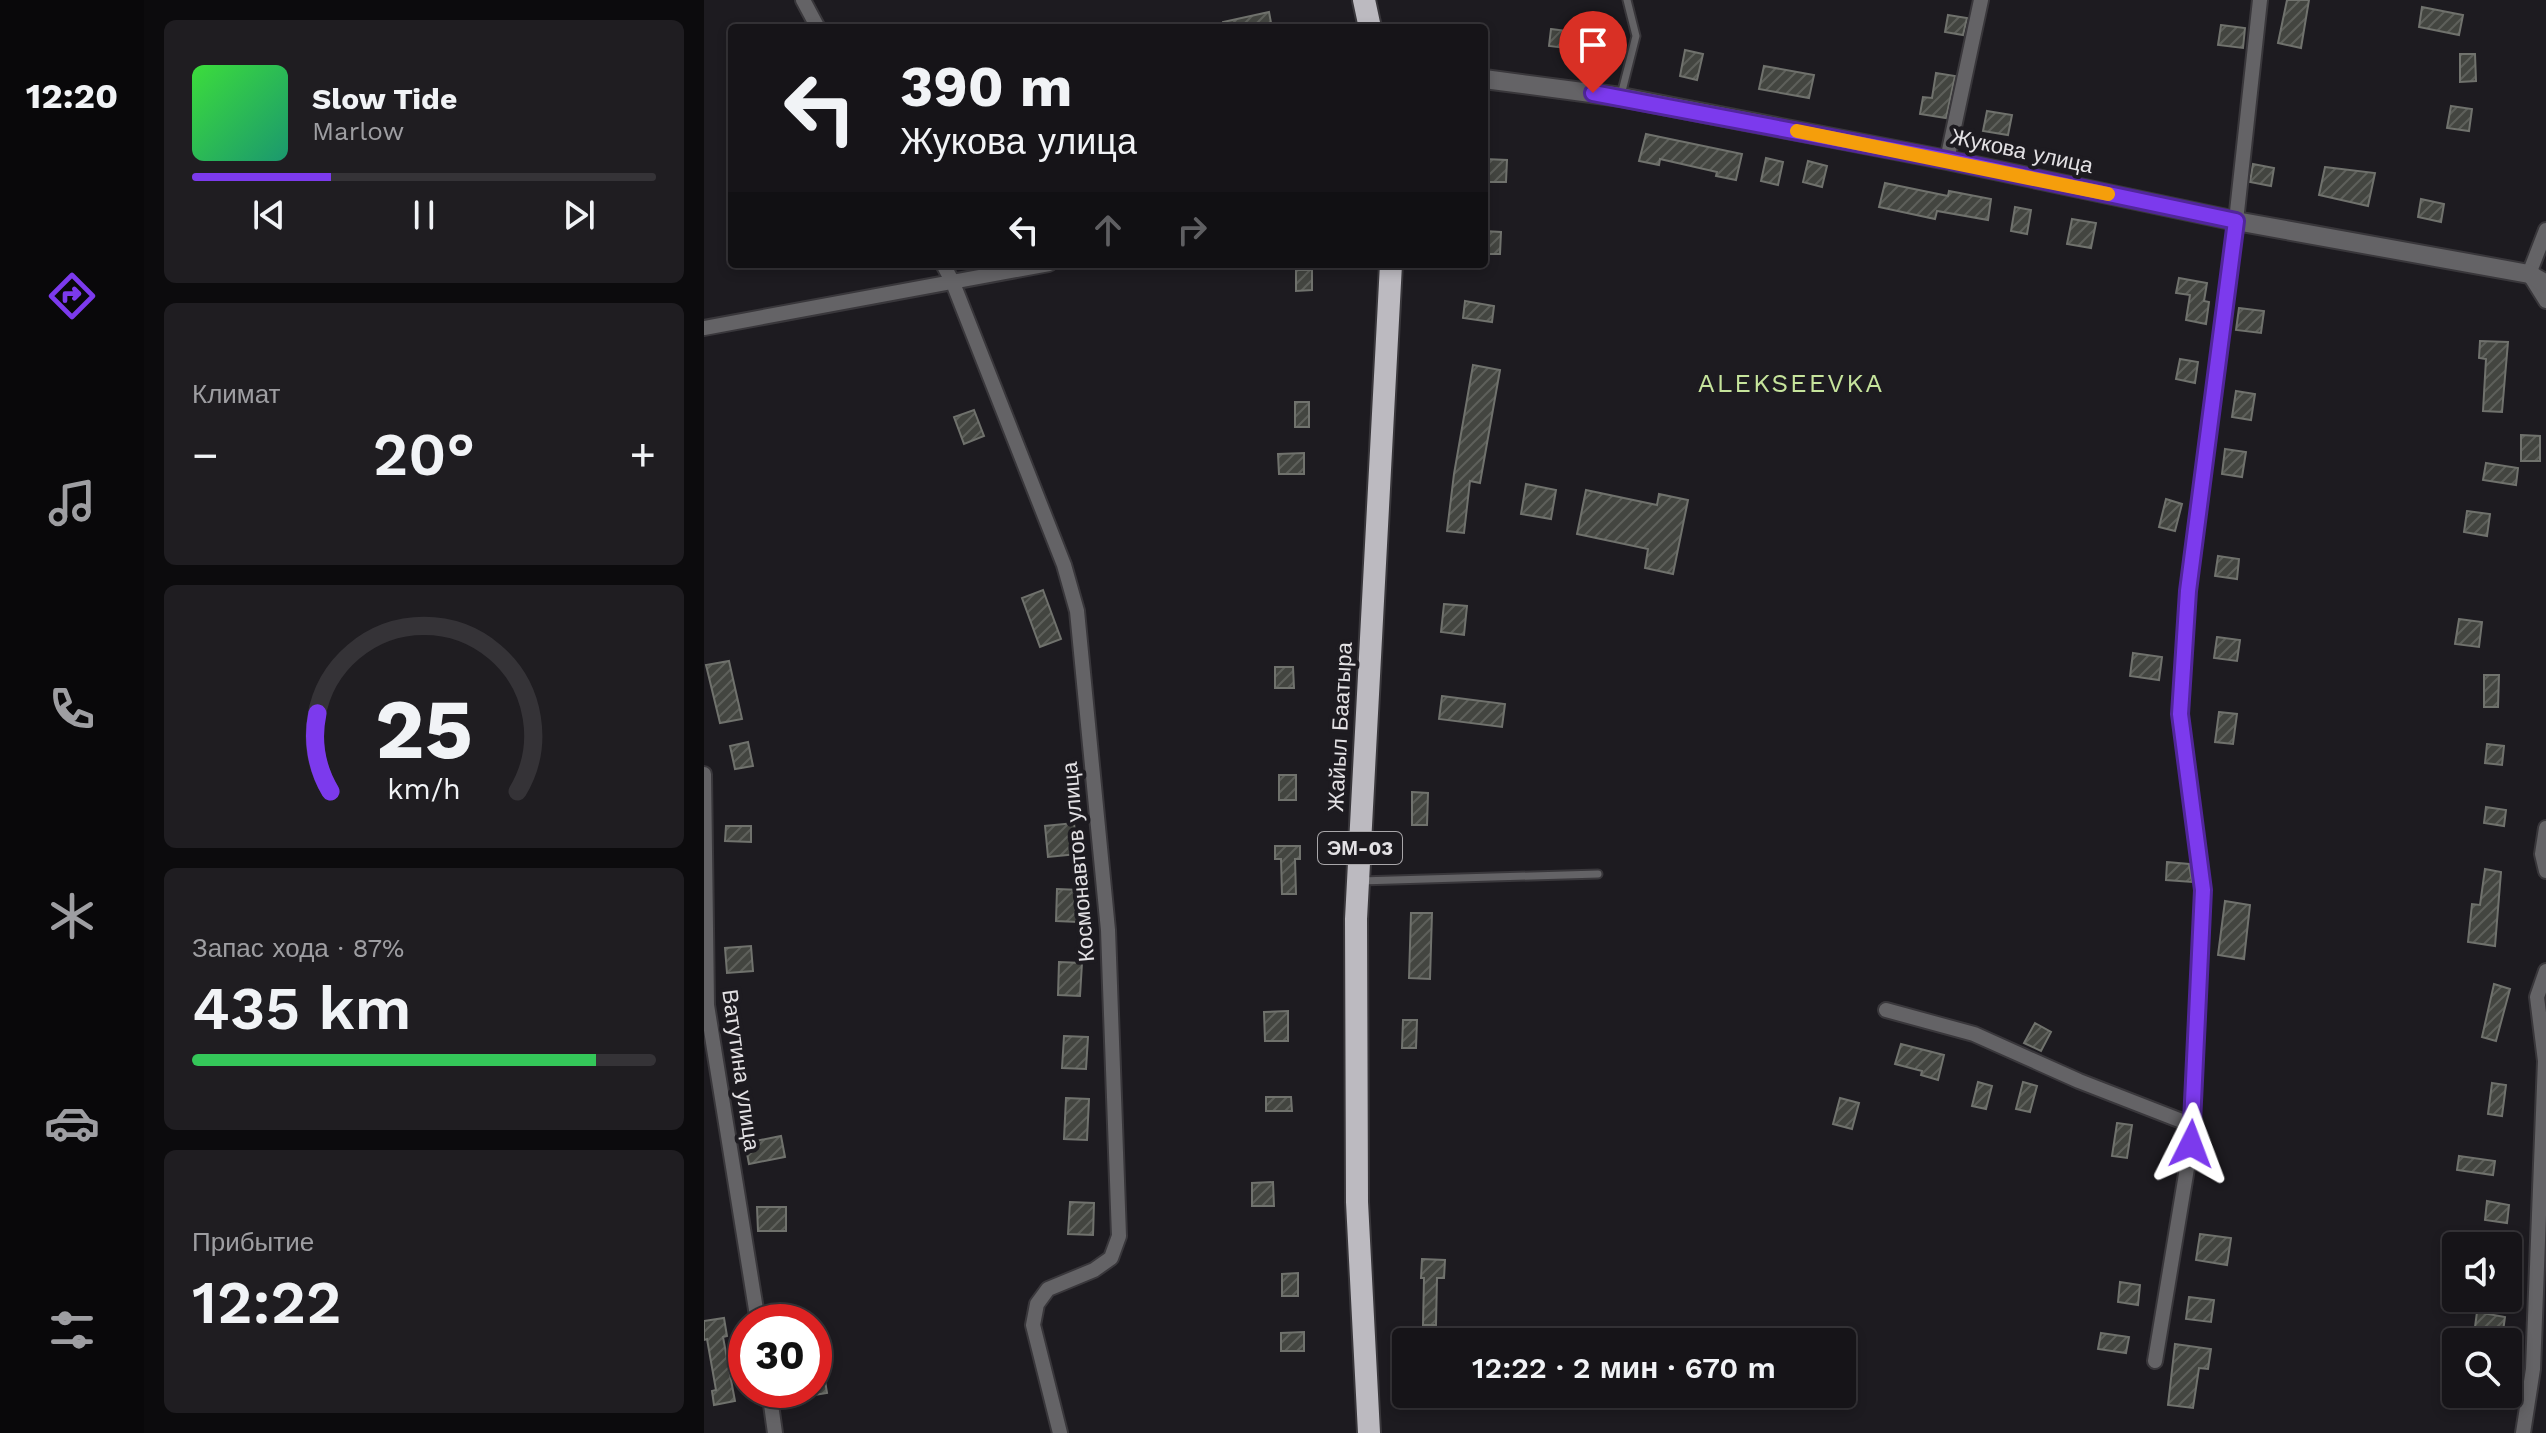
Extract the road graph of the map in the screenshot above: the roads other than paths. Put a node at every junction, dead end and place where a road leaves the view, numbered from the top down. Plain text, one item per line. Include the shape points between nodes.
1 (803, 0) edge
2 (1364, 0) edge
3 (1627, 0) edge
4 (1981, 0) edge
5 (2260, 0) edge
6 (816, 24) edge
7 (1369, 24) edge
8 (1488, 80) edge
9 (1621, 97) junction
10 (1947, 160) junction
11 (2236, 221) junction
12 (2546, 230) edge
13 (945, 268) edge
14 (1029, 268) edge
15 (1391, 268) edge
16 (2529, 274) junction
17 (953, 283) junction
18 (2546, 284) edge
19 (2546, 301) edge
20 (704, 328) edge
21 (704, 774) edge
22 (2546, 828) edge
23 (2546, 871) edge
24 (1598, 874) dead end
25 (1358, 882) junction
26 (2546, 971) edge
27 (1886, 1010) dead end
28 (2192, 1125) junction
29 (755, 1304) edge
30 (2155, 1361) dead end
31 (772, 1408) edge
32 (775, 1433) edge
33 (1060, 1433) edge
34 (1369, 1433) edge
35 (2523, 1433) edge

1 - 6 street
2 - 7 highway
3 - 9 lane via 1636,36
4 - 10 street
5 - 11 street
8 - 9 street, Жукова улица
9 - 10 street, Жукова улица
10 - 11 street, Жукова улица
11 - 16 street, Жукова улица
11 - 28 street via 2188,591 2180,714 2203,890
12 - 16 street
13 - 17 street, Космонавтов улица
14 - 17 street
15 - 25 highway, Жайыл Баатыра / ЭМ-03
16 - 18 street, Жукова улица
16 - 19 street
17 - 20 street
17 - 33 street, Космонавтов улица via 1064,565 1077,611 1107,915 1119,1236 1111,1258 1048,1289 1037,1304 1033,1325
21 - 29 street, Ватутина улица via 707,1005
22 - 23 street
24 - 25 lane
25 - 34 highway, Жайыл Баатыра / ЭМ-03 via 1357,1202
26 - 35 street via 2537,997 2545,1061 2533,1369
27 - 28 street via 1974,1034
28 - 30 street
31 - 32 street

